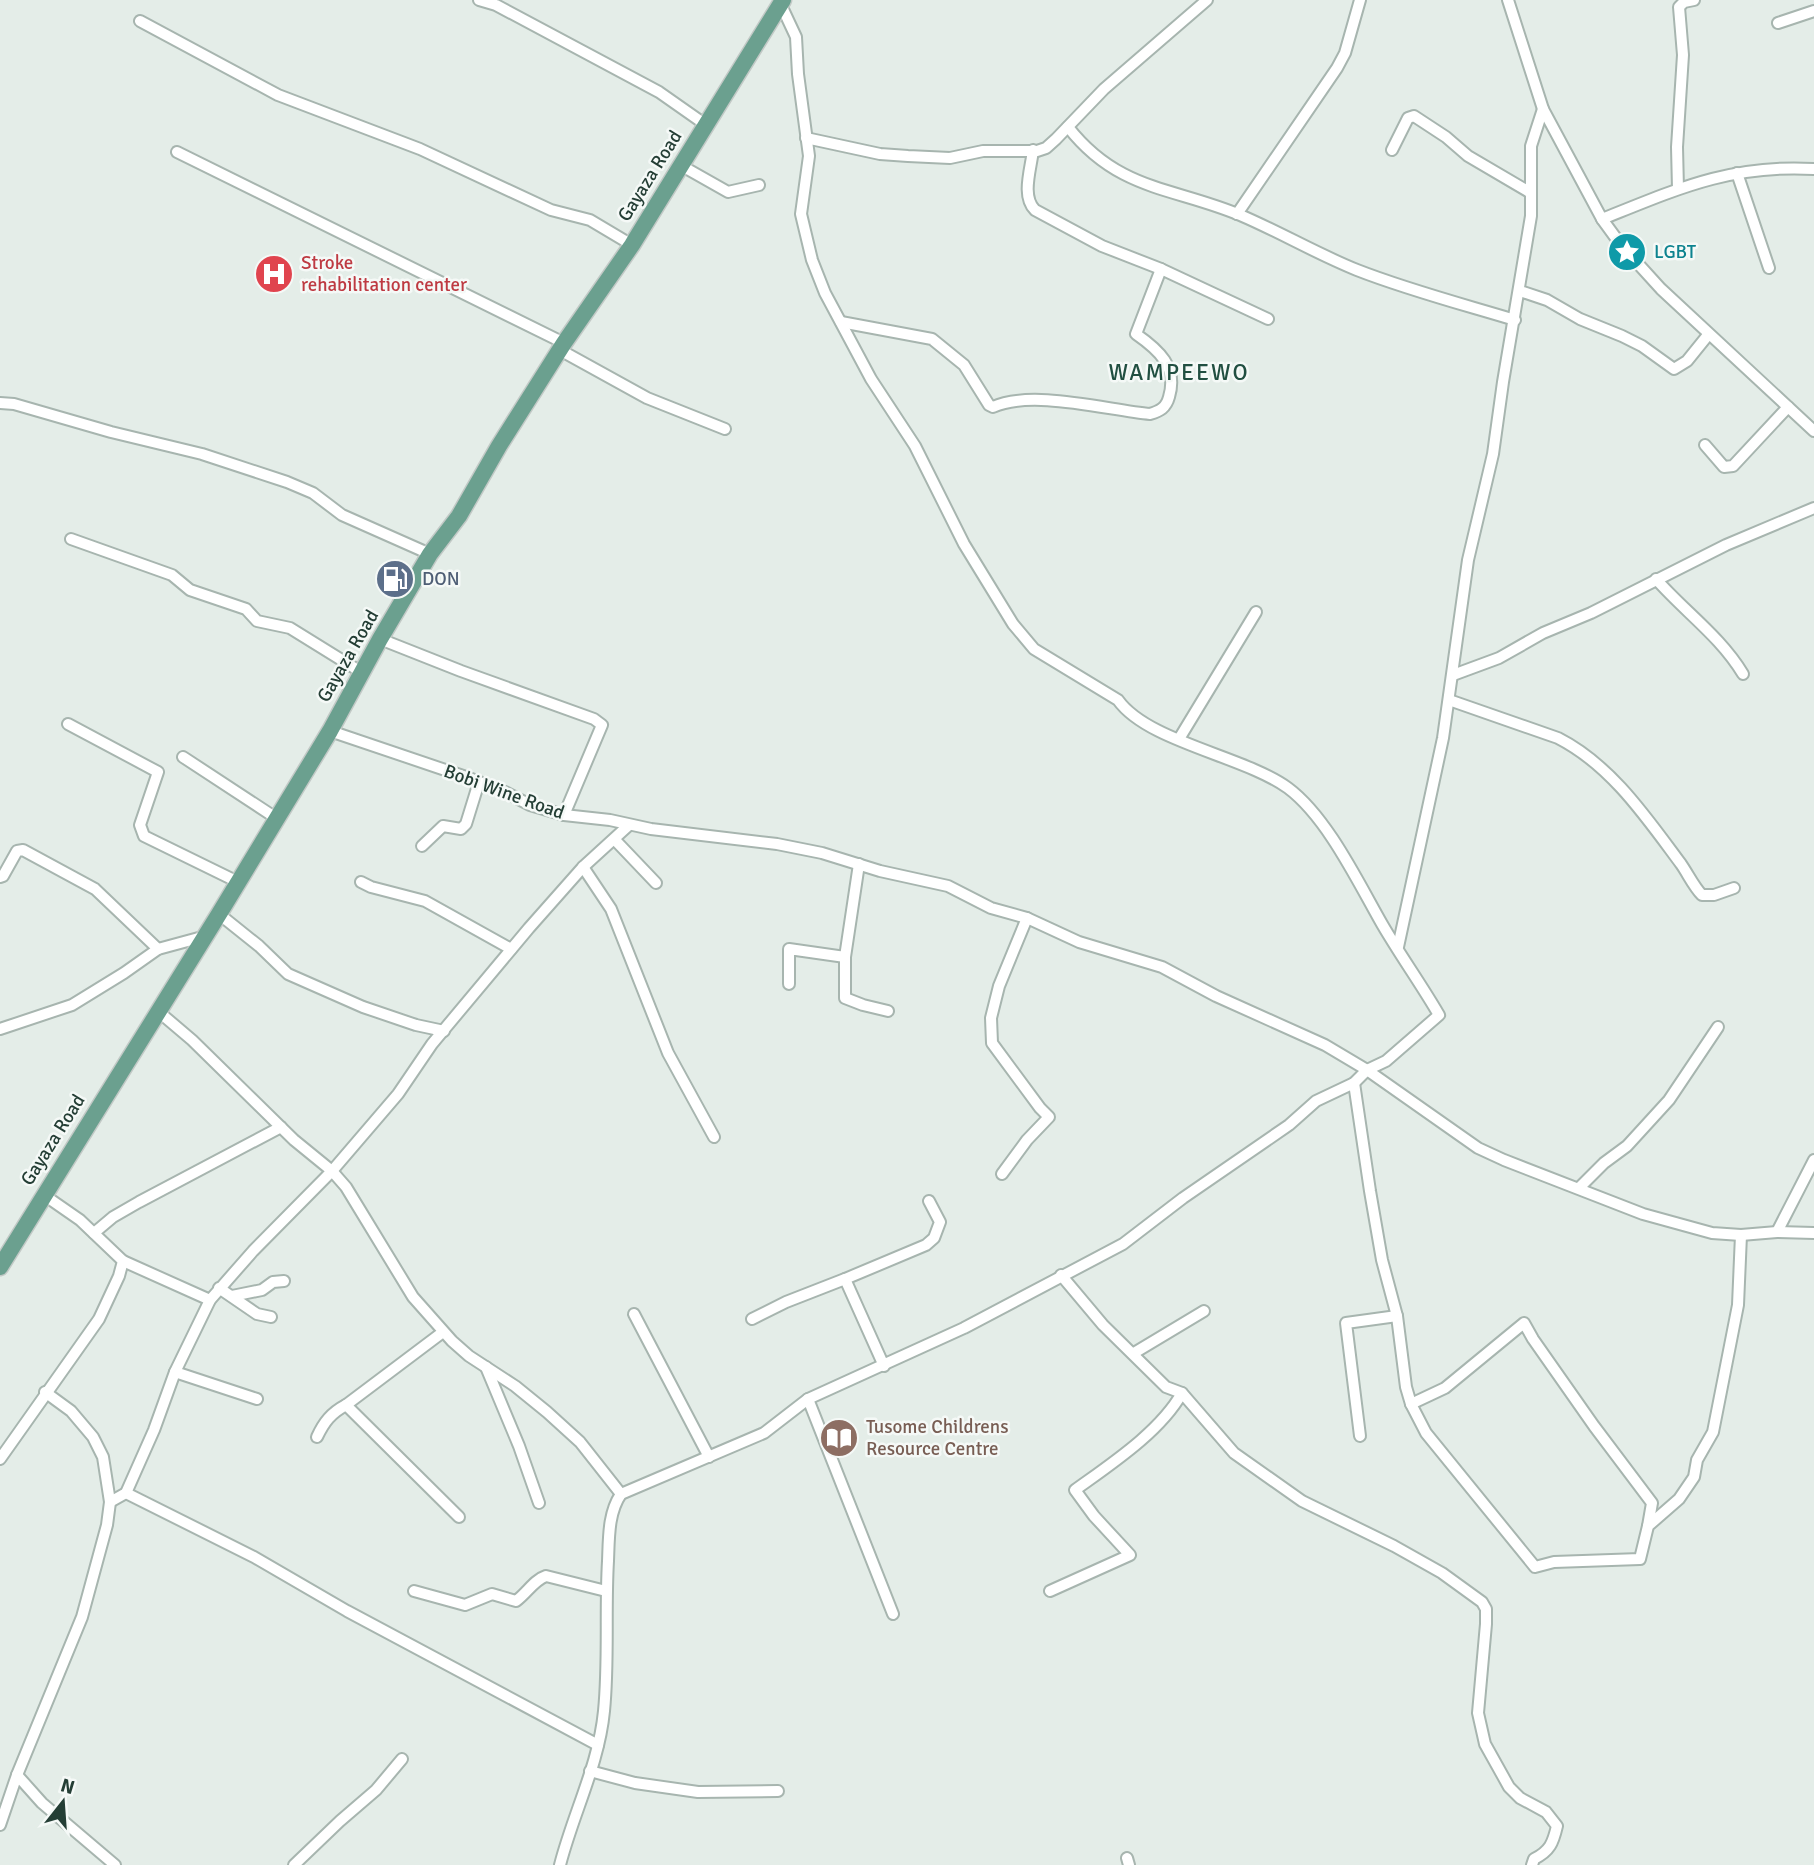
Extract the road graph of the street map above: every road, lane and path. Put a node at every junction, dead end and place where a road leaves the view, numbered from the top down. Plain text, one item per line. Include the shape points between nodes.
1 (479, 0) edge
2 (1207, 0) edge
3 (1360, 0) edge
4 (1508, 0) edge
5 (1693, 0) edge
6 (782, 2) edge
7 (1814, 11) edge
8 (140, 22) dead end
9 (1778, 23) dead end
10 (1543, 109) junction
11 (706, 125) junction
12 (1068, 127) junction
13 (806, 138) junction
14 (1033, 150) junction
15 (1392, 150) dead end
16 (177, 152) dead end
17 (682, 166) junction
18 (1814, 169) edge
19 (1737, 173) junction
20 (759, 185) dead end
21 (1678, 189) junction
22 (1531, 193) junction
23 (1237, 214) junction
24 (1602, 219) junction
25 (632, 245) junction
26 (1769, 268) dead end
27 (1161, 269) junction
28 (1520, 290) junction
29 (1268, 319) dead end
30 (1515, 320) junction
31 (841, 322) junction
32 (1708, 335) junction
33 (562, 346) junction
34 (0, 403) edge
35 (1788, 407) junction
36 (725, 429) dead end
37 (1814, 431) edge
38 (1705, 445) dead end
39 (1814, 508) edge
40 (71, 539) dead end
41 (430, 554) junction
42 (1656, 579) junction
43 (1256, 612) dead end
44 (380, 639) junction
45 (361, 672) junction
46 (1743, 674) dead end
47 (1453, 675) junction
48 (1449, 700) junction
49 (68, 724) dead end
50 (330, 731) junction
51 (1179, 739) junction
52 (183, 757) dead end
53 (479, 782) junction
54 (564, 816) junction
55 (276, 818) junction
56 (629, 825) junction
57 (615, 839) junction
58 (422, 846) dead end
59 (859, 864) junction
60 (583, 867) junction
61 (0, 877) edge
62 (238, 882) junction
63 (361, 882) dead end
64 (656, 883) dead end
65 (1734, 888) dead end
66 (219, 914) junction
67 (1027, 918) junction
68 (206, 936) junction
69 (1398, 947) junction
70 (158, 949) junction
71 (511, 949) junction
72 (845, 957) junction
73 (789, 984) dead end
74 (888, 1011) dead end
75 (159, 1012) junction
76 (1718, 1027) dead end
77 (0, 1029) edge
78 (444, 1031) junction
79 (1367, 1070) junction
80 (1354, 1083) junction
81 (281, 1127) junction
82 (713, 1137) dead end
83 (1814, 1160) edge
84 (332, 1171) junction
85 (1002, 1174) dead end
86 (1578, 1188) junction
87 (44, 1195) junction
88 (929, 1201) dead end
89 (1777, 1232) junction
90 (94, 1233) junction
91 (1814, 1233) edge
92 (1741, 1235) junction
93 (123, 1261) junction
94 (0, 1267) edge
95 (1061, 1275) junction
96 (845, 1279) junction
97 (284, 1281) dead end
98 (219, 1288) junction
99 (232, 1296) junction
100 (209, 1300) junction
101 (1205, 1311) dead end
102 (634, 1314) dead end
103 (1397, 1316) junction
104 (271, 1317) dead end
105 (752, 1319) dead end
106 (443, 1332) junction
107 (1134, 1353) junction
108 (884, 1366) junction
109 (486, 1367) junction
110 (175, 1372) junction
111 (45, 1392) junction
112 (1182, 1394) junction
113 (257, 1399) dead end
114 (808, 1399) junction
115 (346, 1405) junction
116 (1411, 1405) junction
117 (1360, 1436) dead end
118 (317, 1437) dead end
119 (709, 1457) junction
120 (0, 1459) edge
121 (126, 1493) junction
122 (621, 1494) junction
123 (110, 1502) junction
124 (539, 1503) dead end
125 (459, 1517) dead end
126 (1648, 1526) junction
127 (414, 1591) dead end
128 (606, 1591) junction
129 (1050, 1591) dead end
130 (893, 1614) dead end
131 (598, 1745) junction
132 (402, 1759) dead end
133 (590, 1771) junction
134 (17, 1775) junction
135 (778, 1791) dead end
136 (0, 1825) edge
137 (115, 1865) edge
138 (294, 1865) edge
139 (560, 1865) edge
140 (1532, 1865) edge

1 - 11 street via 659,92
2 - 12 street via 1104,89
3 - 23 street via 1342,60
4 - 10 street
5 - 21 street via 1679,7 1683,55
6 - 11 main road, Gayaza Road
6 - 13 street via 796,37
7 - 9 street
8 - 25 street via 278,95 420,149 551,209 590,220
10 - 22 street via 1531,146
10 - 24 street
11 - 17 main road, Gayaza Road
12 - 14 street via 1046,148
12 - 23 street via 1091,153 1130,179
13 - 14 street via 908,156 950,158 983,150
13 - 31 street via 809,156 801,214 812,260
14 - 27 street via 1027,193 1035,210 1102,246
15 - 22 street via 1408,118 1414,116 1468,156
16 - 33 street
17 - 20 street via 727,192
17 - 25 main road, Gayaza Road
18 - 19 street
19 - 21 street
19 - 26 street
21 - 24 street
22 - 28 street
23 - 30 street via 1356,269
24 - 32 street via 1661,289
25 - 33 main road, Gayaza Road
27 - 29 street
27 - 31 street via 1136,334 1159,352 1173,384 1166,405 1150,414 1036,400 993,407 964,365 932,339
28 - 30 street
28 - 32 street via 1642,346 1674,369
30 - 47 street via 1493,454 1468,560
31 - 51 street via 1013,624 1040,653 1118,701 1140,720
32 - 35 street
33 - 36 street via 647,398
33 - 41 main road, Gayaza Road via 459,516
34 - 41 street via 202,454 287,482 313,493 342,516
35 - 37 street
35 - 38 street via 1733,466 1724,467
39 - 42 street
40 - 45 street via 172,575 190,590 246,609 257,621 290,628
41 - 44 main road, Gayaza Road
42 - 46 street via 1693,619 1716,636
42 - 47 street via 1499,658
43 - 51 street
44 - 45 main road, Gayaza Road
44 - 54 street via 602,725
45 - 50 main road, Gayaza Road
47 - 48 street
48 - 65 street via 1574,746 1609,774 1702,895
48 - 69 street
49 - 62 street via 158,772 145,805 144,836
50 - 53 street, Bobi Wine Road
50 - 55 main road, Gayaza Road
51 - 69 street via 1276,781 1298,796 1338,848
52 - 55 street
53 - 54 street, Bobi Wine Road
53 - 58 street via 466,824 461,829 443,826
54 - 56 street, Bobi Wine Road
55 - 62 main road, Gayaza Road
56 - 57 street
56 - 59 street, Bobi Wine Road via 777,844
57 - 60 street
57 - 64 street
59 - 67 street, Bobi Wine Road via 948,886 991,908
59 - 72 street
60 - 71 street
60 - 82 street via 611,908 668,1053
61 - 70 street via 17,851 23,850 95,889
62 - 66 main road, Gayaza Road
63 - 71 street via 425,901
66 - 68 main road, Gayaza Road
66 - 78 street via 288,974 363,1007
67 - 79 street, Bobi Wine Road via 1079,942 1162,967
67 - 85 street via 999,986 991,1018 992,1044 1049,1117
68 - 70 street
68 - 75 main road, Gayaza Road
69 - 79 street via 1439,1015 1386,1061
70 - 77 street via 72,1004
71 - 78 street
72 - 73 street via 789,949
72 - 74 street via 845,998
75 - 81 street
75 - 87 main road, Gayaza Road
76 - 86 street via 1669,1100 1627,1146
78 - 84 street
79 - 80 street
79 - 86 street, Bobi Wine Road via 1478,1148
80 - 95 street via 1316,1101 1123,1244
80 - 103 street via 1382,1260
81 - 84 street
81 - 90 street via 139,1202
83 - 89 street
84 - 98 street
84 - 106 street via 413,1297
86 - 92 street, Bobi Wine Road via 1666,1220 1712,1233
87 - 90 street
87 - 94 main road, Gayaza Road
88 - 96 street via 940,1223 934,1238 907,1255
89 - 91 street, Bobi Wine Road
89 - 92 street, Bobi Wine Road
90 - 93 street
92 - 126 street via 1738,1305 1713,1432 1679,1499
93 - 100 street
93 - 111 street via 99,1319
95 - 107 street via 1103,1325
95 - 108 street
96 - 105 street
96 - 108 street
97 - 99 street
98 - 99 street
98 - 100 street
99 - 104 street via 257,1314
100 - 110 street
101 - 107 street
102 - 119 street
103 - 116 street
103 - 117 street via 1346,1323
106 - 109 street
106 - 115 street
107 - 112 street via 1166,1387
108 - 114 street
109 - 122 street via 580,1442
109 - 124 street
110 - 113 street
110 - 121 street
111 - 120 street
111 - 123 street via 71,1411 93,1437 103,1457
112 - 129 street via 1172,1412 1075,1490 1130,1555
112 - 140 street via 1234,1453 1302,1501 1394,1546 1482,1602 1486,1624 1478,1713 1485,1745 1510,1787 1546,1812 1557,1826 1545,1854
114 - 119 street via 764,1433
114 - 130 street
115 - 118 street via 333,1412
115 - 125 street
116 - 126 street via 1426,1433 1535,1567 1554,1562 1640,1559
116 - 126 street via 1445,1388 1524,1323 1652,1503
119 - 122 street
121 - 123 street
121 - 131 street via 254,1557
122 - 128 street via 610,1526
123 - 134 street via 82,1617
127 - 128 street via 465,1605 492,1594 516,1601 537,1578 546,1576
128 - 131 street via 604,1712
131 - 133 street
132 - 138 street via 376,1790
133 - 135 street via 698,1793
133 - 139 street
134 - 136 street
134 - 137 street via 41,1803

